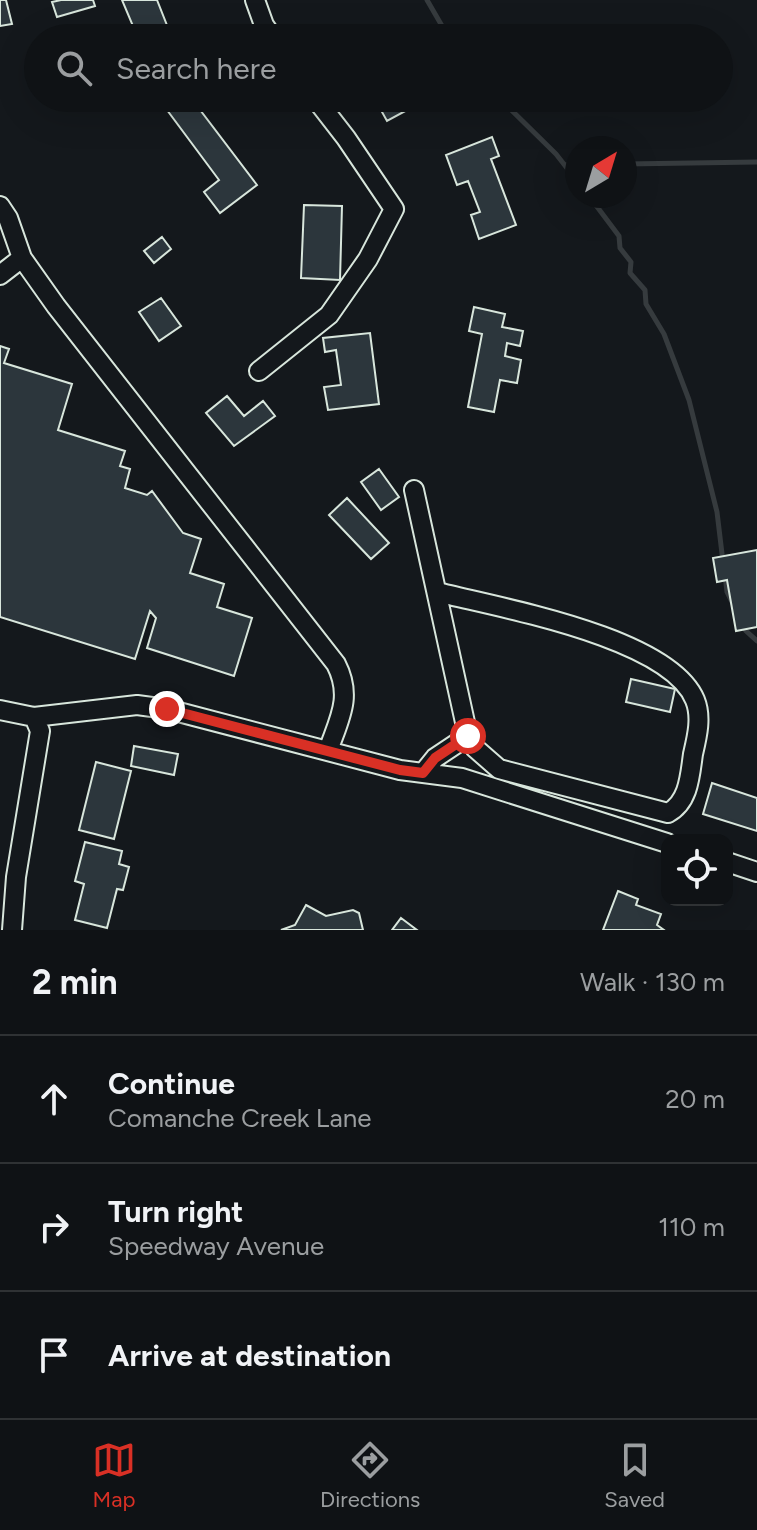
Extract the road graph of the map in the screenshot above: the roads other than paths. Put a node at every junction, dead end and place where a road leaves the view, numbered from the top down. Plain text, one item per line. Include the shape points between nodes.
1 (255, 0) edge
2 (264, 24) edge
3 (326, 112) edge
4 (0, 206) edge
5 (22, 258) junction
6 (0, 275) edge
7 (259, 371) dead end
8 (414, 490) dead end
9 (437, 592) junction
10 (0, 710) edge
11 (34, 717) junction
12 (468, 736) junction
13 (328, 751) junction
14 (423, 773) junction
15 (661, 841) edge
16 (733, 864) edge
17 (757, 872) edge
18 (12, 930) edge

1 - 2 street
3 - 7 street via 394,209 362,269 329,315
4 - 5 street
5 - 6 street
5 - 13 street via 336,664 346,698
8 - 9 street
9 - 12 street
9 - 12 street via 590,631 652,656 683,680 698,711 688,784 683,801 668,813 499,769
10 - 11 street
11 - 13 street via 137,705
11 - 18 street via 40,731
12 - 14 street
13 - 14 street
14 - 15 street via 462,778
16 - 17 street

